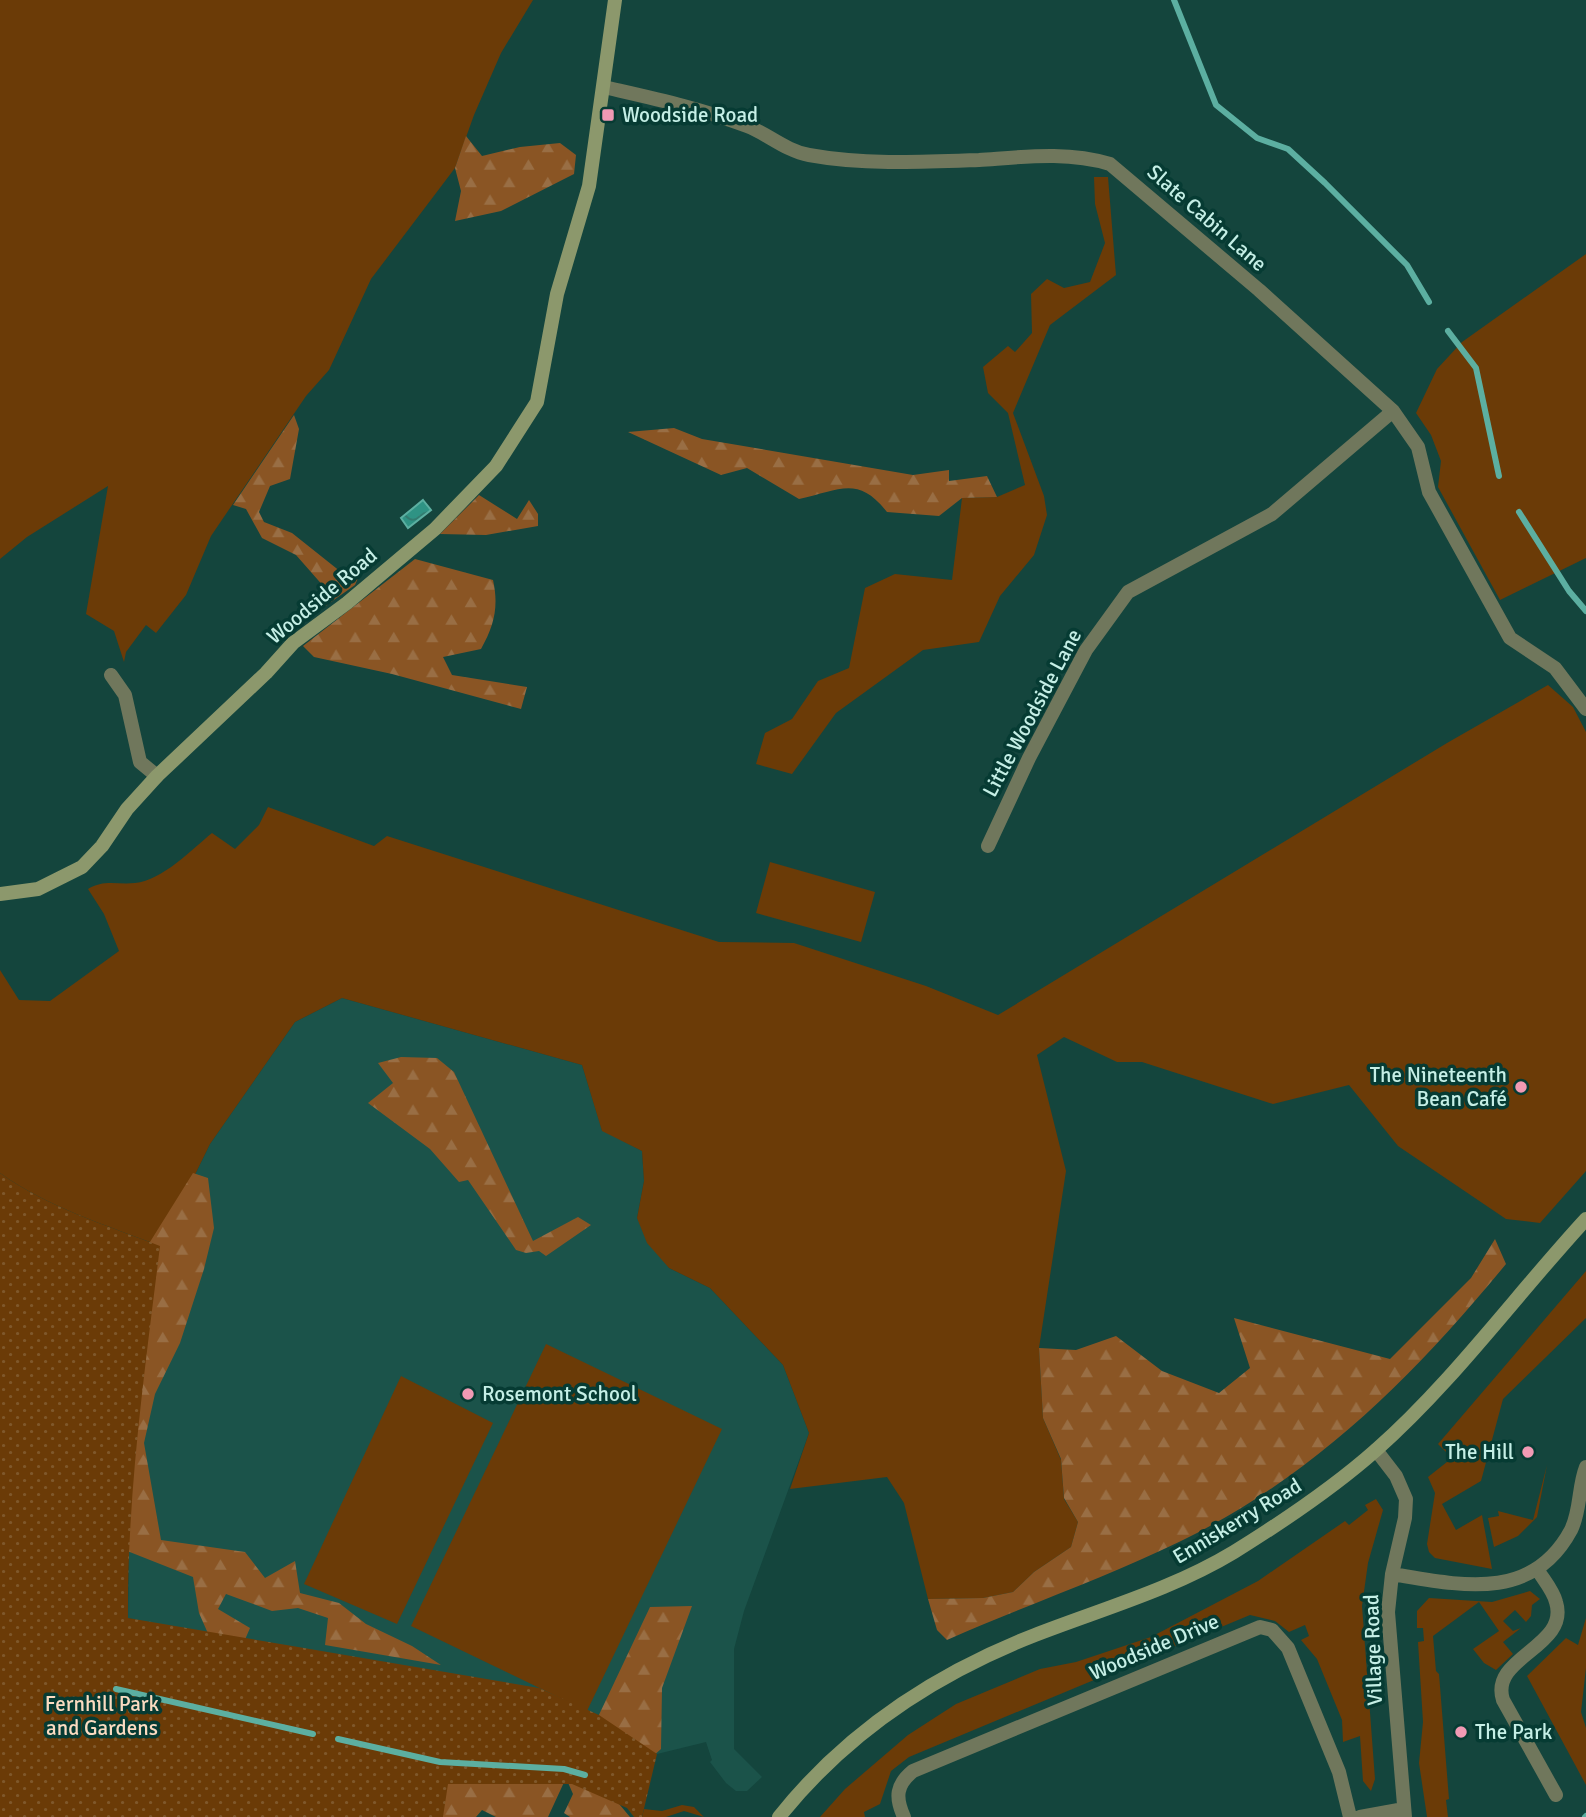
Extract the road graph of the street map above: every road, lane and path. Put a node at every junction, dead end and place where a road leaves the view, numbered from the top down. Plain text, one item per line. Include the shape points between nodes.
1 (615, 0) edge
2 (604, 87) junction
3 (1393, 411) junction
4 (111, 675) dead end
5 (1586, 709) edge
6 (157, 776) junction
7 (988, 846) dead end
8 (0, 894) edge
9 (1586, 1219) edge
10 (1376, 1450) junction
11 (1586, 1467) edge
12 (1537, 1569) junction
13 (1392, 1574) junction
14 (1556, 1795) dead end
15 (1405, 1813) edge
16 (779, 1817) edge
17 (904, 1817) edge
18 (1350, 1817) edge
19 (1360, 1817) edge

1 - 2 street, Woodside Road
2 - 3 street, Slate Cabin Lane via 750,127 807,155 958,161 1087,157 1110,164
2 - 6 street, Woodside Road via 589,186 559,283 537,402 496,466 435,529 293,643
3 - 5 street, Slate Cabin Lane via 1418,447 1430,492 1510,638 1555,668
3 - 7 street, Little Woodside Lane via 1272,514 1128,592 1086,650
4 - 6 street via 125,695 140,762
6 - 8 street, Woodside Road via 82,867 38,889
9 - 10 street, Enniskerry Road
10 - 13 street, Village Road via 1406,1499
10 - 16 street, Enniskerry Road via 1291,1517 1215,1562 948,1674 836,1755
11 - 12 street via 1572,1529
12 - 13 street via 1489,1585
12 - 14 street via 1556,1602 1556,1624 1503,1676 1500,1687
13 - 15 street, Village Road via 1388,1612
15 - 19 street
17 - 18 street, Woodside Drive via 898,1791 913,1771 1260,1628 1272,1630 1288,1648 1339,1772

